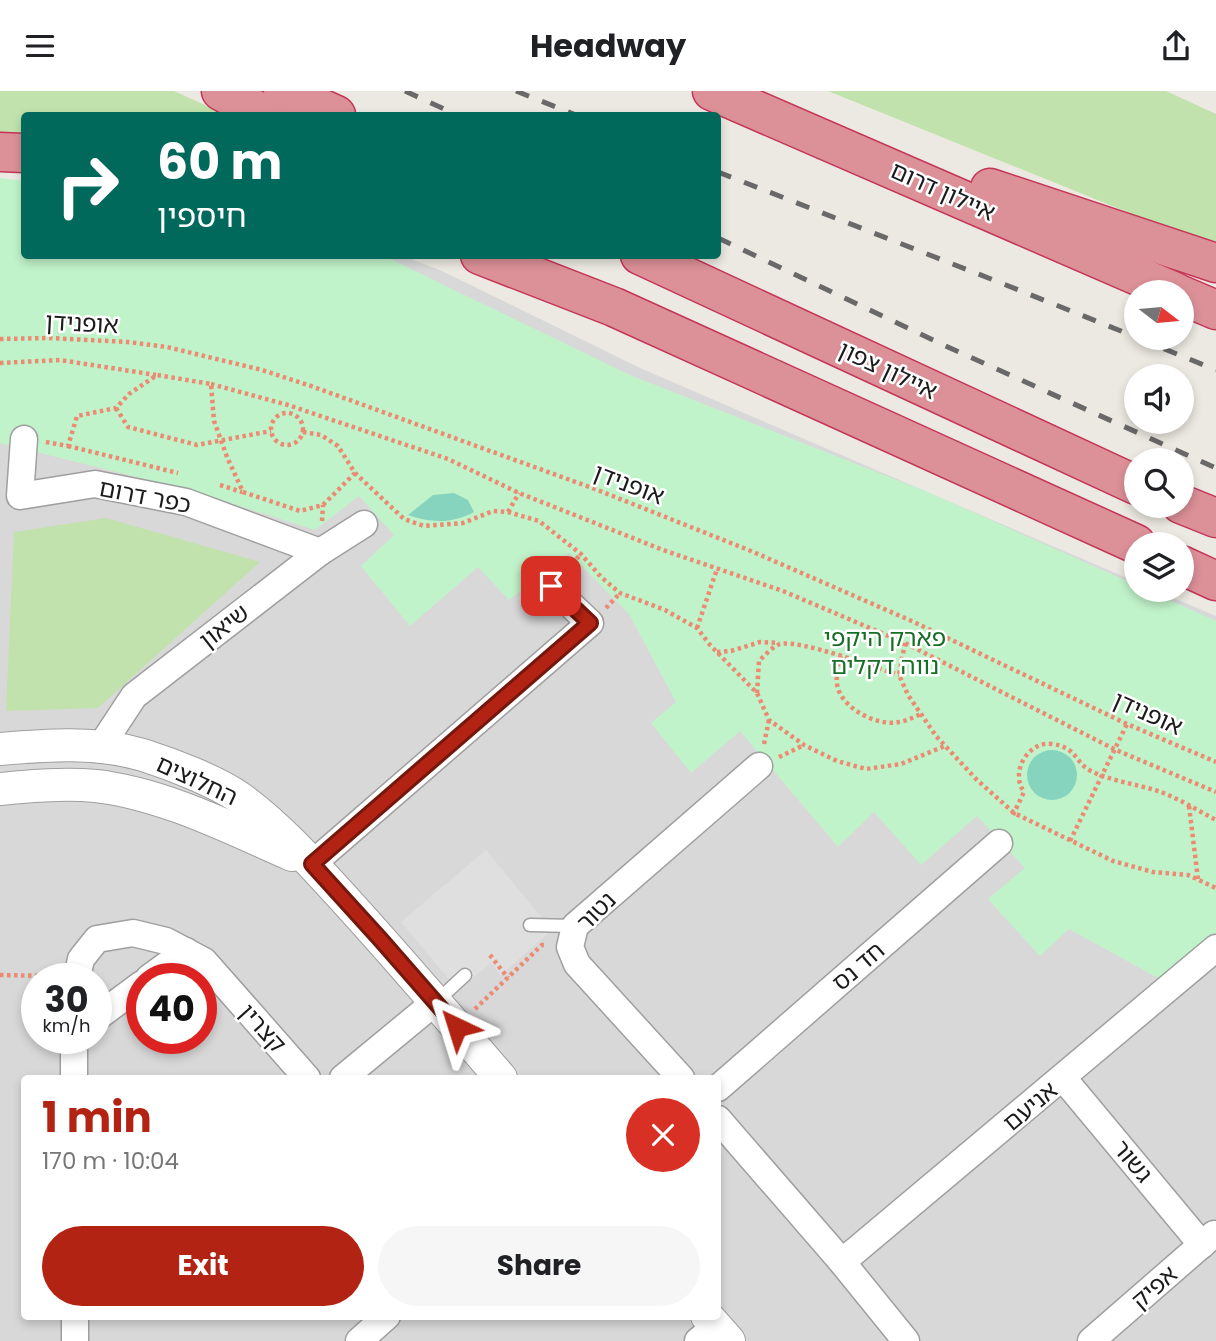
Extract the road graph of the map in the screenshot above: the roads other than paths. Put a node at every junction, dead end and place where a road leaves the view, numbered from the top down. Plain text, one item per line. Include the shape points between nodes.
1 (221, 91) edge
2 (283, 91) edge
3 (712, 91) edge
4 (753, 108) junction
5 (260, 112) edge
6 (329, 112) edge
7 (0, 152) edge
8 (21, 153) edge
9 (490, 259) edge
10 (527, 259) edge
11 (649, 259) edge
12 (1216, 263) edge
13 (1147, 280) edge
14 (1194, 301) edge
15 (614, 307) junction
16 (1216, 310) edge
17 (24, 439) road end
18 (1124, 479) edge
19 (1194, 509) edge
20 (1216, 518) edge
21 (364, 524) dead end
22 (1124, 539) edge
23 (320, 552) junction
24 (1194, 571) edge
25 (1216, 581) edge
26 (551, 586) dead end
27 (101, 746) junction
28 (0, 749) edge
29 (759, 766) dead end
30 (0, 789) edge
31 (999, 843) road end
32 (312, 864) junction
33 (530, 925) dead end
34 (573, 937) junction
35 (1216, 948) edge
36 (186, 951) junction
37 (80, 963) edge
38 (170, 963) edge
39 (466, 975) dead end
40 (435, 1002) junction
41 (74, 1054) edge
42 (74, 1075) edge
43 (304, 1075) edge
44 (347, 1075) edge
45 (498, 1075) edge
46 (678, 1075) edge
47 (1063, 1078) junction
48 (721, 1086) edge
49 (721, 1122) edge
50 (1209, 1239) edge
51 (842, 1262) junction
52 (75, 1320) edge
53 (383, 1320) edge
54 (75, 1341) edge
55 (359, 1341) edge
56 (906, 1341) edge
57 (1091, 1341) edge

1 - 5 highway
2 - 6 highway
3 - 4 highway, איילון דרום
4 - 12 highway
4 - 13 highway, איילון דרום
7 - 8 highway
9 - 15 highway
10 - 15 highway
11 - 18 highway, איילון צפון
14 - 16 highway
15 - 22 highway
17 - 23 street, כפר דרום via 20,496 95,484 186,502
19 - 20 highway
21 - 23 street, שיאון
23 - 27 street, שיאון via 134,696
24 - 25 highway
26 - 32 street via 590,623
27 - 28 street, החלוצים via 48,744
27 - 32 street, החלוצים via 142,755 214,783 260,814
29 - 34 street, נטור
30 - 32 street, החלוצים via 65,784 148,796
31 - 48 street, חד נס
32 - 40 street, החלוצים
33 - 34 lane
34 - 46 street, נטור via 577,964
35 - 47 street, אניעם
36 - 37 street, קצרין via 133,933 97,939
36 - 38 street
36 - 43 street, קצרין via 204,961
39 - 40 lane
40 - 44 street
40 - 45 street, החלוצים
41 - 42 street
47 - 50 street, גשור
47 - 51 street, אניעם
49 - 51 street
50 - 57 street, אפיק
51 - 56 street
52 - 54 street
53 - 55 street

